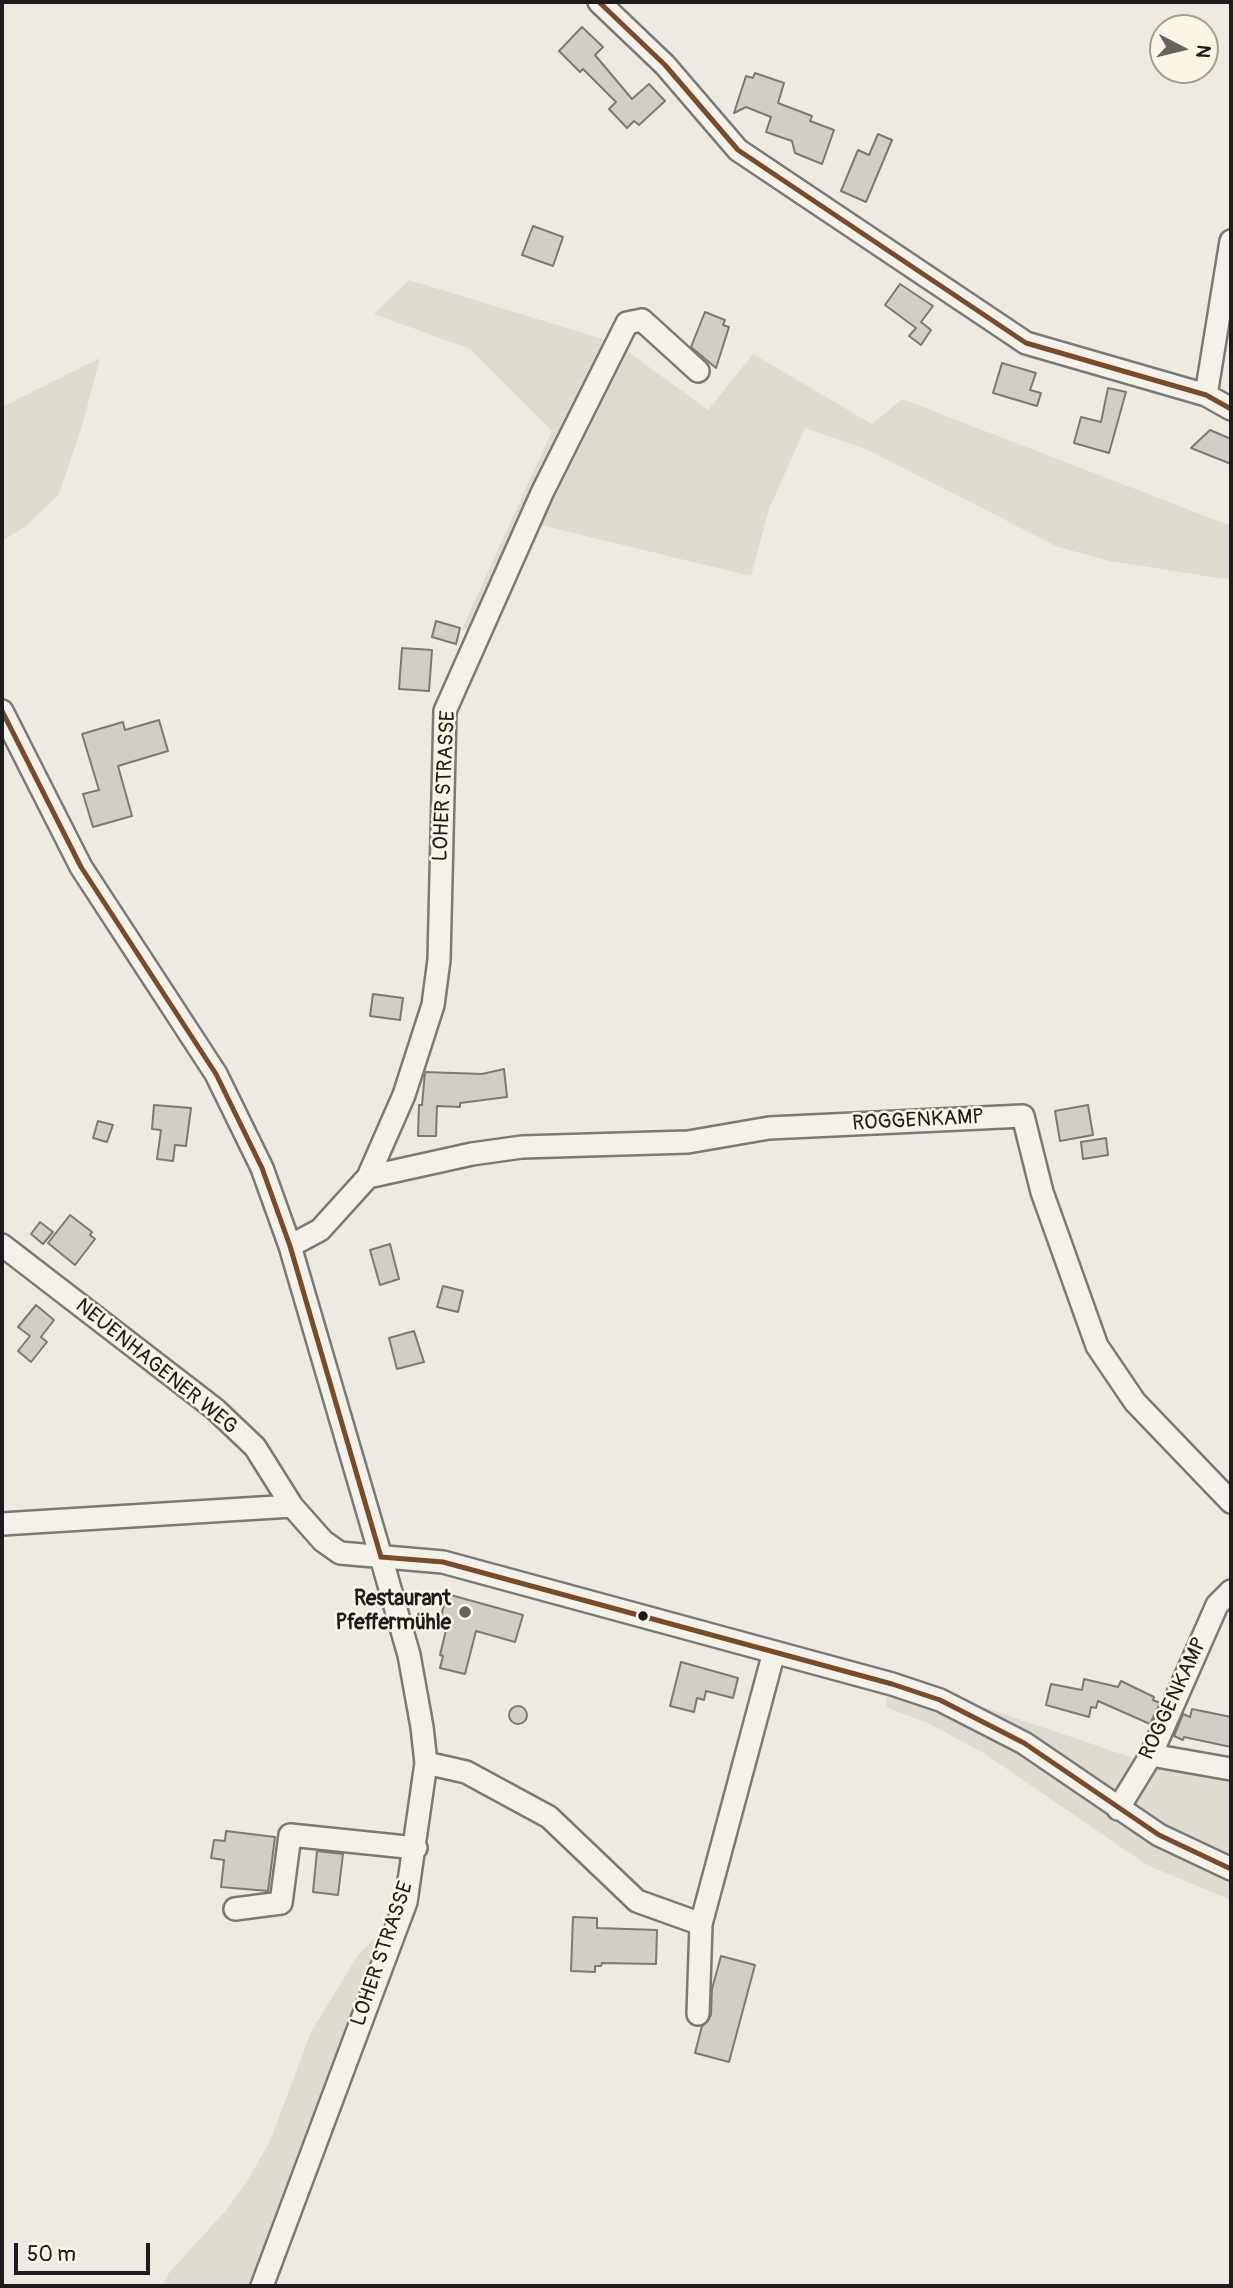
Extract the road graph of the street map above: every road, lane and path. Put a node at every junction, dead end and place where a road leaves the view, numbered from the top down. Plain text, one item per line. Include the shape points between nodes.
1 (599, 2) edge
2 (1231, 241) edge
3 (698, 371) dead end
4 (1206, 395) junction
5 (1231, 409) edge
6 (2, 711) edge
7 (368, 1177) junction
8 (2, 1245) edge
9 (290, 1246) junction
10 (1231, 1502) edge
11 (292, 1506) junction
12 (2, 1524) edge
13 (381, 1557) junction
14 (1231, 1591) edge
15 (775, 1652) junction
16 (1151, 1755) junction
17 (426, 1763) junction
18 (1231, 1769) edge
19 (1118, 1810) junction
20 (416, 1848) junction
21 (1231, 1869) edge
22 (234, 1909) dead end
23 (701, 1924) junction
24 (698, 2014) dead end
25 (262, 2286) edge

1 - 4 street via 665,65 738,150 1026,344
2 - 4 street
3 - 7 street, LOHER STRASSE via 642,320 627,323 542,493 445,712 439,960 433,1005 404,1096
4 - 5 street
6 - 9 street, LOHER STRASSE via 81,867 216,1074 262,1168
7 - 9 street, LOHER STRASSE via 320,1230
7 - 10 street, ROGGENKAMP via 522,1147 688,1142 769,1128 1023,1116 1042,1192 1097,1346 1135,1402
8 - 11 street, NEUENHAGENER WEG via 215,1409 255,1447
9 - 13 street, LOHER STRASSE
11 - 12 street
11 - 13 street, NEUENHAGENER WEG via 340,1553
13 - 15 street, NEUENHAGENER WEG via 443,1562
13 - 17 street, LOHER STRASSE via 409,1655
14 - 16 street, ROGGENKAMP via 1217,1605
15 - 19 street, NEUENHAGENER WEG via 940,1700 1024,1743
15 - 23 street
16 - 18 street
16 - 19 street, ROGGENKAMP
17 - 20 street, LOHER STRASSE
17 - 23 street via 466,1772 549,1817 638,1901
19 - 21 street, NEUENHAGENER WEG
20 - 22 street via 290,1835 281,1903
20 - 25 street, LOHER STRASSE via 406,1902
23 - 24 street

